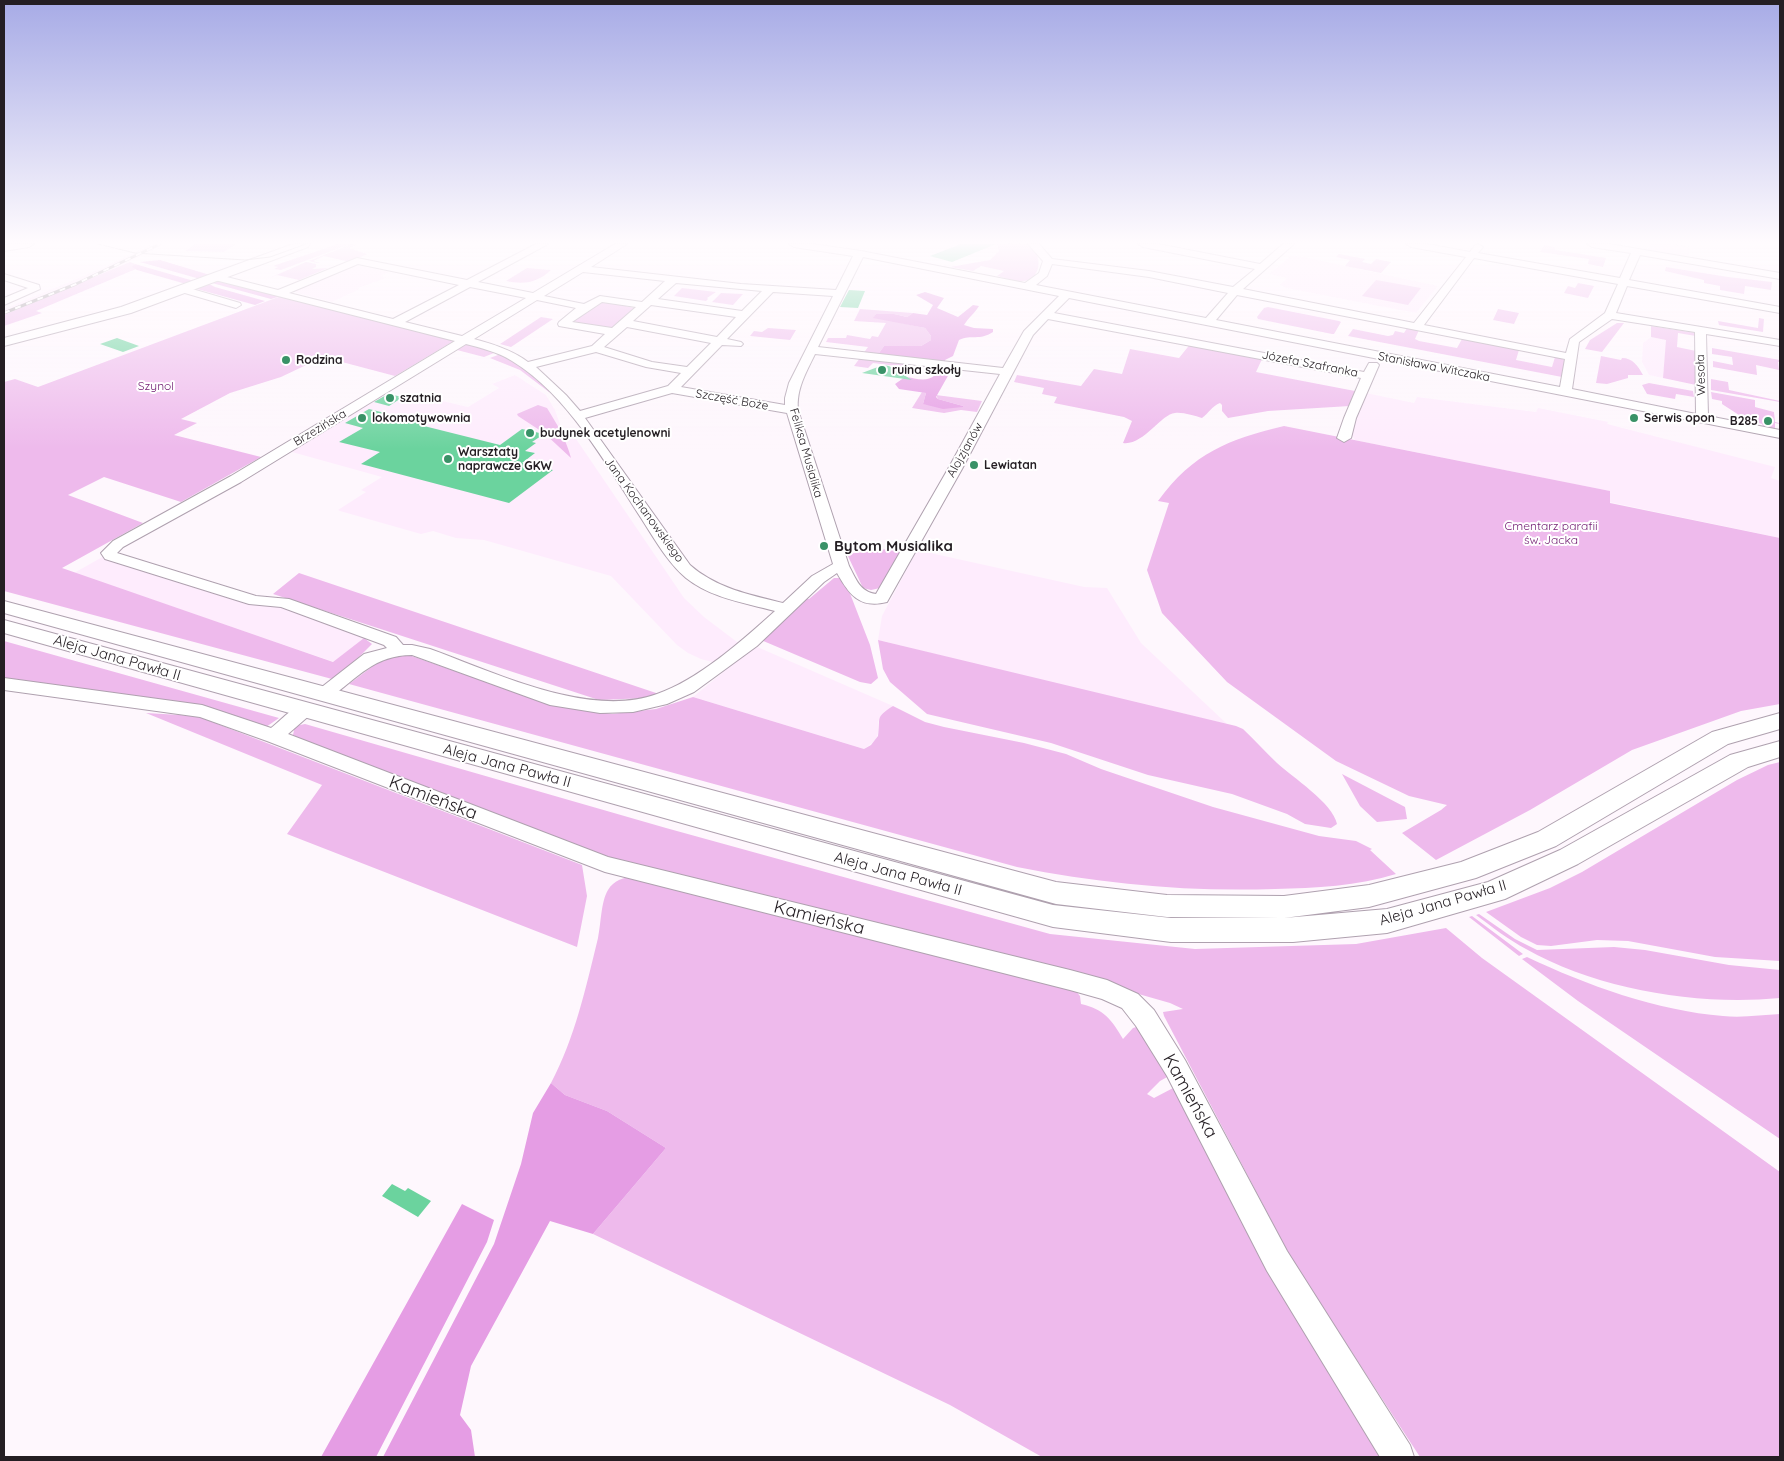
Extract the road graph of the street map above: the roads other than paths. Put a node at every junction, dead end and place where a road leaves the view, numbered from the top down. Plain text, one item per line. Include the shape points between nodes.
1 (119, 312) edge
2 (356, 312) edge
3 (414, 312) edge
4 (511, 312) edge
5 (578, 312) edge
6 (635, 312) edge
7 (729, 312) edge
8 (830, 312) edge
9 (1048, 312) edge
10 (1159, 312) edge
11 (1217, 312) edge
12 (1342, 312) edge
13 (1428, 312) edge
14 (1611, 312) edge
15 (745, 314) joint
16 (1045, 315) junction
17 (1610, 315) junction
18 (396, 322) junction
19 (624, 322) junction
20 (1209, 322) junction
21 (1417, 327) junction
22 (1700, 330) junction
23 (613, 332) junction
24 (466, 340) junction
25 (4, 342) edge
26 (719, 342) junction
27 (1780, 343) edge
28 (737, 344) dead end
29 (596, 348) junction
30 (811, 350) junction
31 (1378, 356) junction
32 (1570, 357) junction
33 (526, 366) junction
34 (690, 371) junction
35 (1002, 372) dead end
36 (1368, 376) junction
37 (672, 389) junction
38 (1565, 392) junction
39 (792, 410) junction
40 (578, 416) junction
41 (1702, 419) junction
42 (1780, 434) edge
43 (1344, 438) dead end
44 (842, 566) junction
45 (863, 598) joint
46 (4, 607) edge
47 (787, 608) junction
48 (4, 626) edge
49 (398, 650) junction
50 (4, 684) edge
51 (314, 702) junction
52 (1780, 721) edge
53 (274, 736) junction
54 (1780, 749) edge
55 (1398, 1457) edge

1 - 25 main road
2 - 18 street, Jana Kochanowskiego
3 - 18 street
4 - 24 street, Brzezińska
5 - 23 street via 563,324
6 - 19 street
7 - 15 street
8 - 30 street, Feliksa Musialika
9 - 16 street, Alojzjanów
10 - 20 street, Stanisława Witczaka
11 - 20 street
12 - 21 street
13 - 21 street
14 - 17 street
15 - 26 street
16 - 36 street, Józefa Szafranka
16 - 45 street, Alojzjanów via 1028,333 881,599
17 - 22 street
17 - 32 street via 1574,341
18 - 24 street, Jana Kochanowskiego
19 - 23 street
19 - 26 street
20 - 31 street, Stanisława Witczaka
21 - 32 street
22 - 27 street
22 - 41 street, Wesoła
23 - 29 street
24 - 33 street, Jana Kochanowskiego via 505,351
24 - 49 street, Brzezińska via 236,479 118,544 109,553 110,556 255,601 283,602 390,641
26 - 28 street
26 - 34 street
29 - 33 street
29 - 34 street via 650,365
30 - 35 street
30 - 39 street, Feliksa Musialika via 795,383
31 - 36 street
31 - 38 street, Stanisława Witczaka
32 - 38 street
33 - 40 street, Jana Kochanowskiego via 557,391
34 - 37 street
36 - 43 street
37 - 39 street, Szczęść Boże
37 - 40 street
38 - 41 street, Stanisława Witczaka
39 - 44 street, Feliksa Musialika
40 - 47 street, Jana Kochanowskiego via 675,556 696,578 729,594
41 - 42 street, Stanisława Witczaka
44 - 45 street, Feliksa Musialika via 856,592
44 - 47 street via 818,579
46 - 51 main road, Aleja Jana Pawła II
47 - 49 street via 751,642 688,688 661,700 633,706 600,708 550,699 424,653
48 - 51 main road, Aleja Jana Pawła II
49 - 51 street via 370,658
50 - 53 street, Kamieńska via 202,711
51 - 52 main road, Aleja Jana Pawła II via 1056,893 1167,906 1284,907 1370,896 1466,871 1547,839 1720,738
51 - 53 street
51 - 54 main road, Aleja Jana Pawła II via 1053,916 1171,930 1294,930 1387,921 1495,890 1569,857 1739,761
53 - 55 street, Kamieńska via 605,864 1070,980 1107,990 1130,1001 1145,1018 1176,1068 1277,1261

